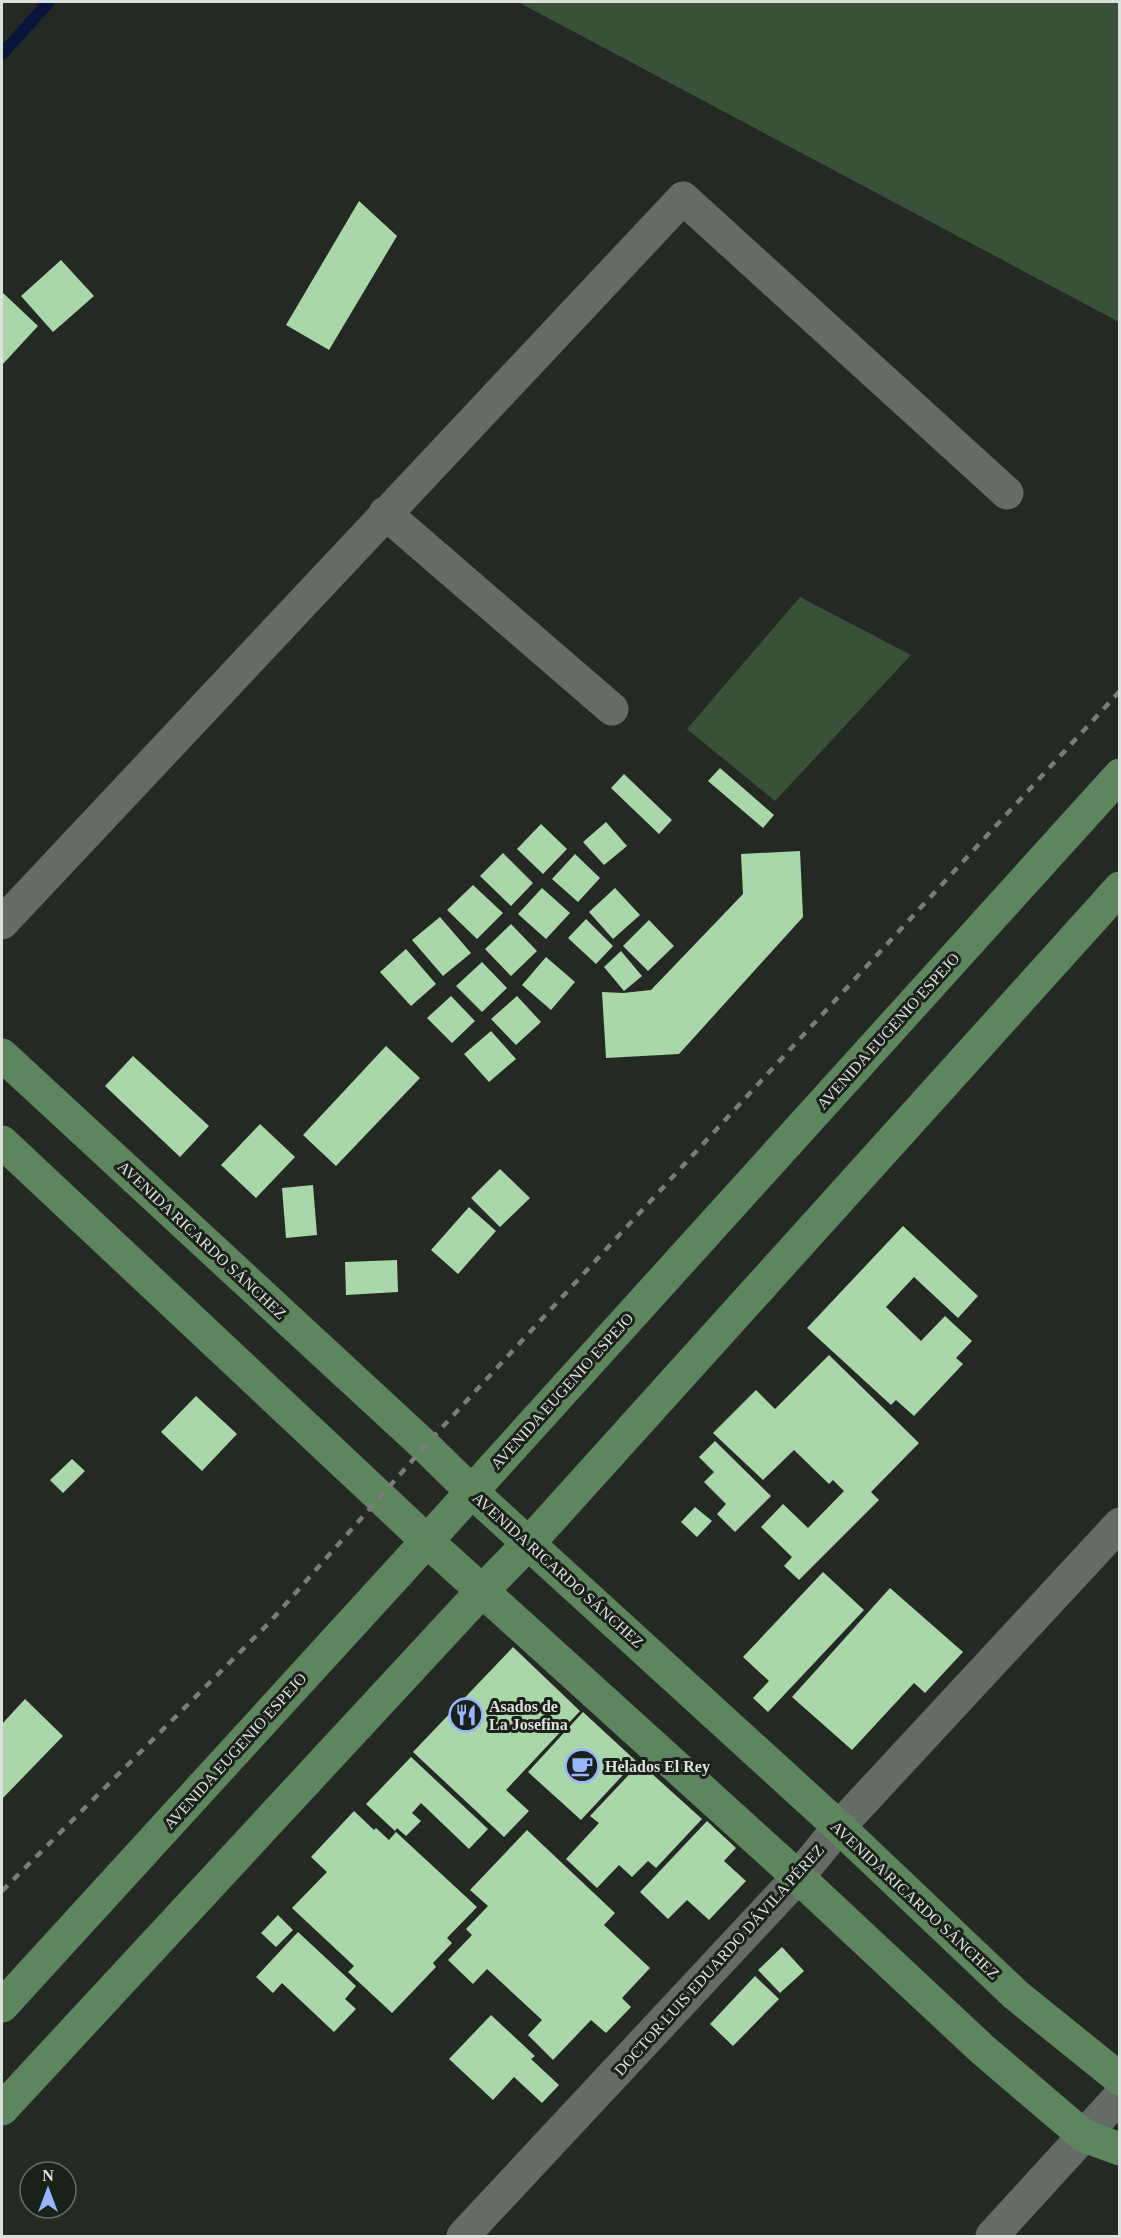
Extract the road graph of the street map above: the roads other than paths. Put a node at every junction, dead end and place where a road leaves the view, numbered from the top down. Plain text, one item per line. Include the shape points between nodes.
1 (1007, 493) dead end
2 (386, 513) junction
3 (612, 709) dead end
4 (1119, 775) edge
5 (1119, 888) edge
6 (2, 922) edge
7 (2, 1055) edge
8 (2, 1142) edge
9 (471, 1491) junction
10 (1119, 1524) edge
11 (427, 1541) junction
12 (530, 1543) junction
13 (483, 1590) junction
14 (839, 1827) junction
15 (798, 1877) junction
16 (2, 2006) edge
17 (1119, 2079) edge
18 (1119, 2096) edge
19 (2, 2109) edge
20 (1084, 2136) junction
21 (1119, 2149) edge
22 (463, 2236) edge
23 (992, 2236) edge

1 - 2 street via 683,198
2 - 3 street
2 - 6 street
4 - 9 main road, AVENIDA EUGENIO ESPEJO
5 - 12 main road
7 - 9 main road, AVENIDA RICARDO SÁNCHEZ
8 - 11 main road
9 - 11 main road, AVENIDA EUGENIO ESPEJO
9 - 12 main road, AVENIDA RICARDO SÁNCHEZ
10 - 14 street, DOCTOR LUIS EDUARDO DÁVILA PÉREZ
11 - 13 main road
11 - 16 main road, AVENIDA EUGENIO ESPEJO
12 - 13 main road
12 - 14 main road, AVENIDA RICARDO SÁNCHEZ
13 - 15 main road
13 - 19 main road
14 - 15 street, DOCTOR LUIS EDUARDO DÁVILA PÉREZ
14 - 17 main road, AVENIDA RICARDO SÁNCHEZ via 1016,1995
15 - 20 main road via 982,2049
15 - 22 street, DOCTOR LUIS EDUARDO DÁVILA PÉREZ
18 - 20 street
20 - 21 main road
20 - 23 street

